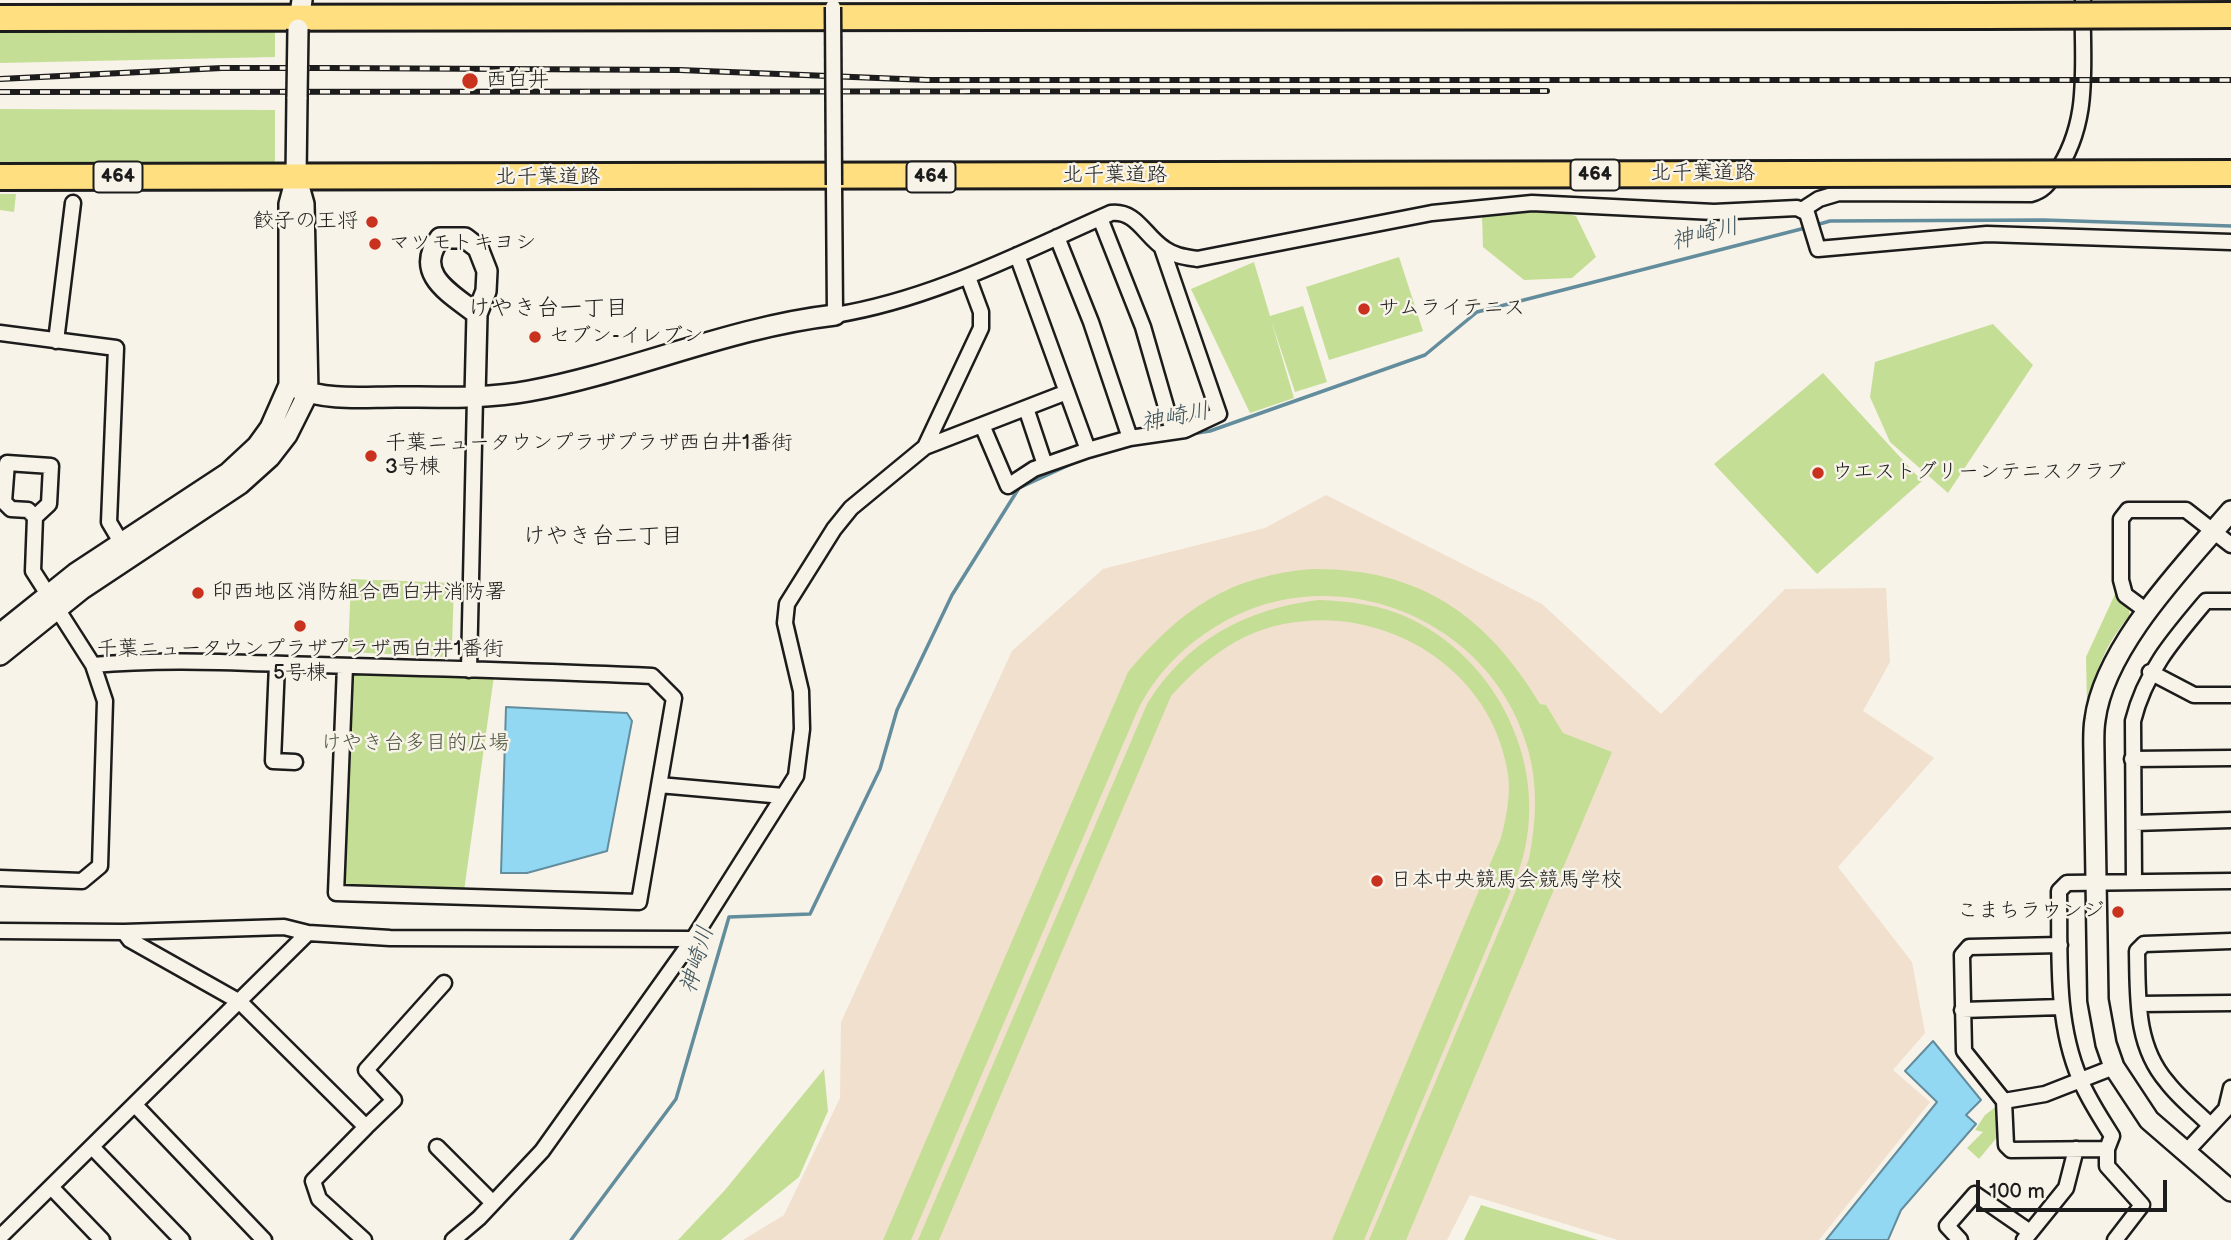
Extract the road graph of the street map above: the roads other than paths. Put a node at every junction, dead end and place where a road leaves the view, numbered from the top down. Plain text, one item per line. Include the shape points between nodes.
1 (2083, 0) edge
2 (833, 4) edge
3 (297, 12) edge
4 (2231, 15) edge
5 (0, 18) edge
6 (296, 172) junction
7 (2231, 173) edge
8 (0, 177) edge
9 (73, 203) dead end
10 (1805, 214) junction
11 (1100, 218) junction
12 (1057, 237) junction
13 (2231, 242) edge
14 (1162, 248) junction
15 (1017, 255) junction
16 (968, 277) junction
17 (477, 314) dead end
18 (835, 315) junction
19 (0, 332) edge
20 (56, 341) junction
21 (289, 385) junction
22 (1067, 392) junction
23 (308, 393) junction
24 (475, 397) junction
25 (1026, 408) junction
26 (982, 425) junction
27 (1174, 431) junction
28 (1130, 438) junction
29 (925, 447) junction
30 (1087, 450) junction
31 (1045, 465) junction
32 (2231, 510) edge
33 (35, 517) junction
34 (2213, 532) junction
35 (122, 544) junction
36 (2231, 545) edge
37 (2231, 601) edge
38 (52, 604) junction
39 (2148, 612) junction
40 (0, 634) edge
41 (0, 655) edge
42 (278, 664) junction
43 (93, 665) junction
44 (345, 666) junction
45 (469, 670) junction
46 (2150, 672) junction
47 (2231, 695) edge
48 (2231, 758) edge
49 (2132, 759) junction
50 (295, 762) dead end
51 (659, 785) junction
52 (783, 796) junction
53 (2231, 820) edge
54 (2134, 822) junction
55 (0, 878) edge
56 (2231, 881) edge
57 (2134, 882) junction
58 (2096, 884) junction
59 (0, 931) edge
60 (124, 932) junction
61 (309, 933) junction
62 (693, 939) junction
63 (2231, 941) edge
64 (2060, 944) junction
65 (444, 983) dead end
66 (240, 1002) junction
67 (2231, 1003) edge
68 (2139, 1004) junction
69 (2062, 1007) junction
70 (1962, 1010) junction
71 (2114, 1067) junction
72 (2080, 1080) junction
73 (2231, 1088) edge
74 (2004, 1101) junction
75 (136, 1106) junction
76 (2210, 1125) junction
77 (366, 1127) junction
78 (437, 1147) dead end
79 (93, 1148) junction
80 (2076, 1149) junction
81 (2107, 1149) junction
82 (2186, 1152) junction
83 (52, 1188) junction
84 (2231, 1191) edge
85 (494, 1203) junction
86 (2027, 1236) edge
87 (4, 1237) edge
88 (102, 1240) edge
89 (182, 1240) edge
90 (264, 1240) edge
91 (364, 1240) edge
92 (453, 1240) edge
93 (1960, 1240) edge
94 (2115, 1240) edge

1 - 10 street via 2080,124 2062,165 2044,190 2031,194 1839,194 1819,199
2 - 18 street, bridge
3 - 4 highway, bridge
3 - 5 highway
3 - 6 street, bridge
6 - 7 highway, 北千葉道路 / 464, bridge
6 - 8 highway, 北千葉道路 / 464
6 - 21 street via 289,204
6 - 23 street via 304,204
9 - 20 street
10 - 13 street via 1818,249 1987,234
10 - 14 street via 1797,208 1714,212 1532,203 1432,213 1197,259
11 - 12 street
11 - 14 street via 1122,212 1131,216
11 - 27 street via 1143,327
12 - 15 street
12 - 28 street
14 - 27 street via 1219,414
15 - 16 street
15 - 22 street
16 - 18 street via 882,307
16 - 29 street via 981,312 981,328
17 - 24 street
18 - 24 street via 739,335 529,391
19 - 20 street
20 - 35 street via 116,348 109,522
21 - 23 street
21 - 35 street via 270,428 241,463
22 - 25 street
22 - 30 street
23 - 24 street
23 - 38 street via 287,435 253,474 82,589
24 - 45 street
25 - 26 street
25 - 31 street
26 - 29 street
26 - 31 street via 1008,486
27 - 28 street
28 - 30 street
29 - 52 street via 843,518 787,604 785,623 801,691 803,729 796,776
30 - 31 street
32 - 34 street
33 - 33 street via 4,502 7,463 51,466 48,504
33 - 38 street via 33,571
34 - 36 street
34 - 39 street
34 - 39 street via 2186,510 2129,510 2121,519 2125,595
35 - 38 street
37 - 46 street via 2206,601
38 - 40 street
38 - 41 street
38 - 43 street
39 - 58 street via 2119,651 2095,720
42 - 43 street via 148,660
42 - 44 street
42 - 50 street via 273,761
43 - 55 street via 105,701 100,866 82,881
44 - 45 street
44 - 51 street via 336,893 639,902
45 - 51 street via 652,676 674,698
46 - 47 street via 2194,695
46 - 49 street via 2133,721
48 - 49 street
49 - 54 street
51 - 52 street
52 - 62 street
53 - 54 street
54 - 57 street
56 - 57 street
57 - 58 street
58 - 64 street via 2067,883 2059,891
58 - 71 street via 2098,1000
59 - 60 street
60 - 61 street via 284,927
60 - 66 street via 130,940
61 - 62 street via 462,939
61 - 66 street
62 - 85 street via 542,1151
63 - 68 street via 2144,944 2137,951
64 - 69 street
64 - 70 street via 1969,947 1962,955
65 - 77 street via 366,1070 394,1100
66 - 75 street
66 - 77 street
67 - 68 street
68 - 76 street via 2149,1055 2166,1082
69 - 70 street
69 - 72 street
70 - 74 street via 1964,1051
71 - 72 street
71 - 82 street via 2149,1120
72 - 74 street via 2045,1094
72 - 81 street via 2112,1136
73 - 76 street via 2226,1109
74 - 80 street via 2006,1145 2011,1150
75 - 79 street
75 - 90 street
76 - 82 street
77 - 91 street via 313,1181 319,1199
78 - 85 street
79 - 83 street
79 - 89 street
80 - 81 street
80 - 86 street via 2066,1188
81 - 94 street via 2107,1166 2142,1205
82 - 84 street
83 - 87 street
83 - 88 street
85 - 92 street
86 - 93 street via 1975,1194 1947,1226

